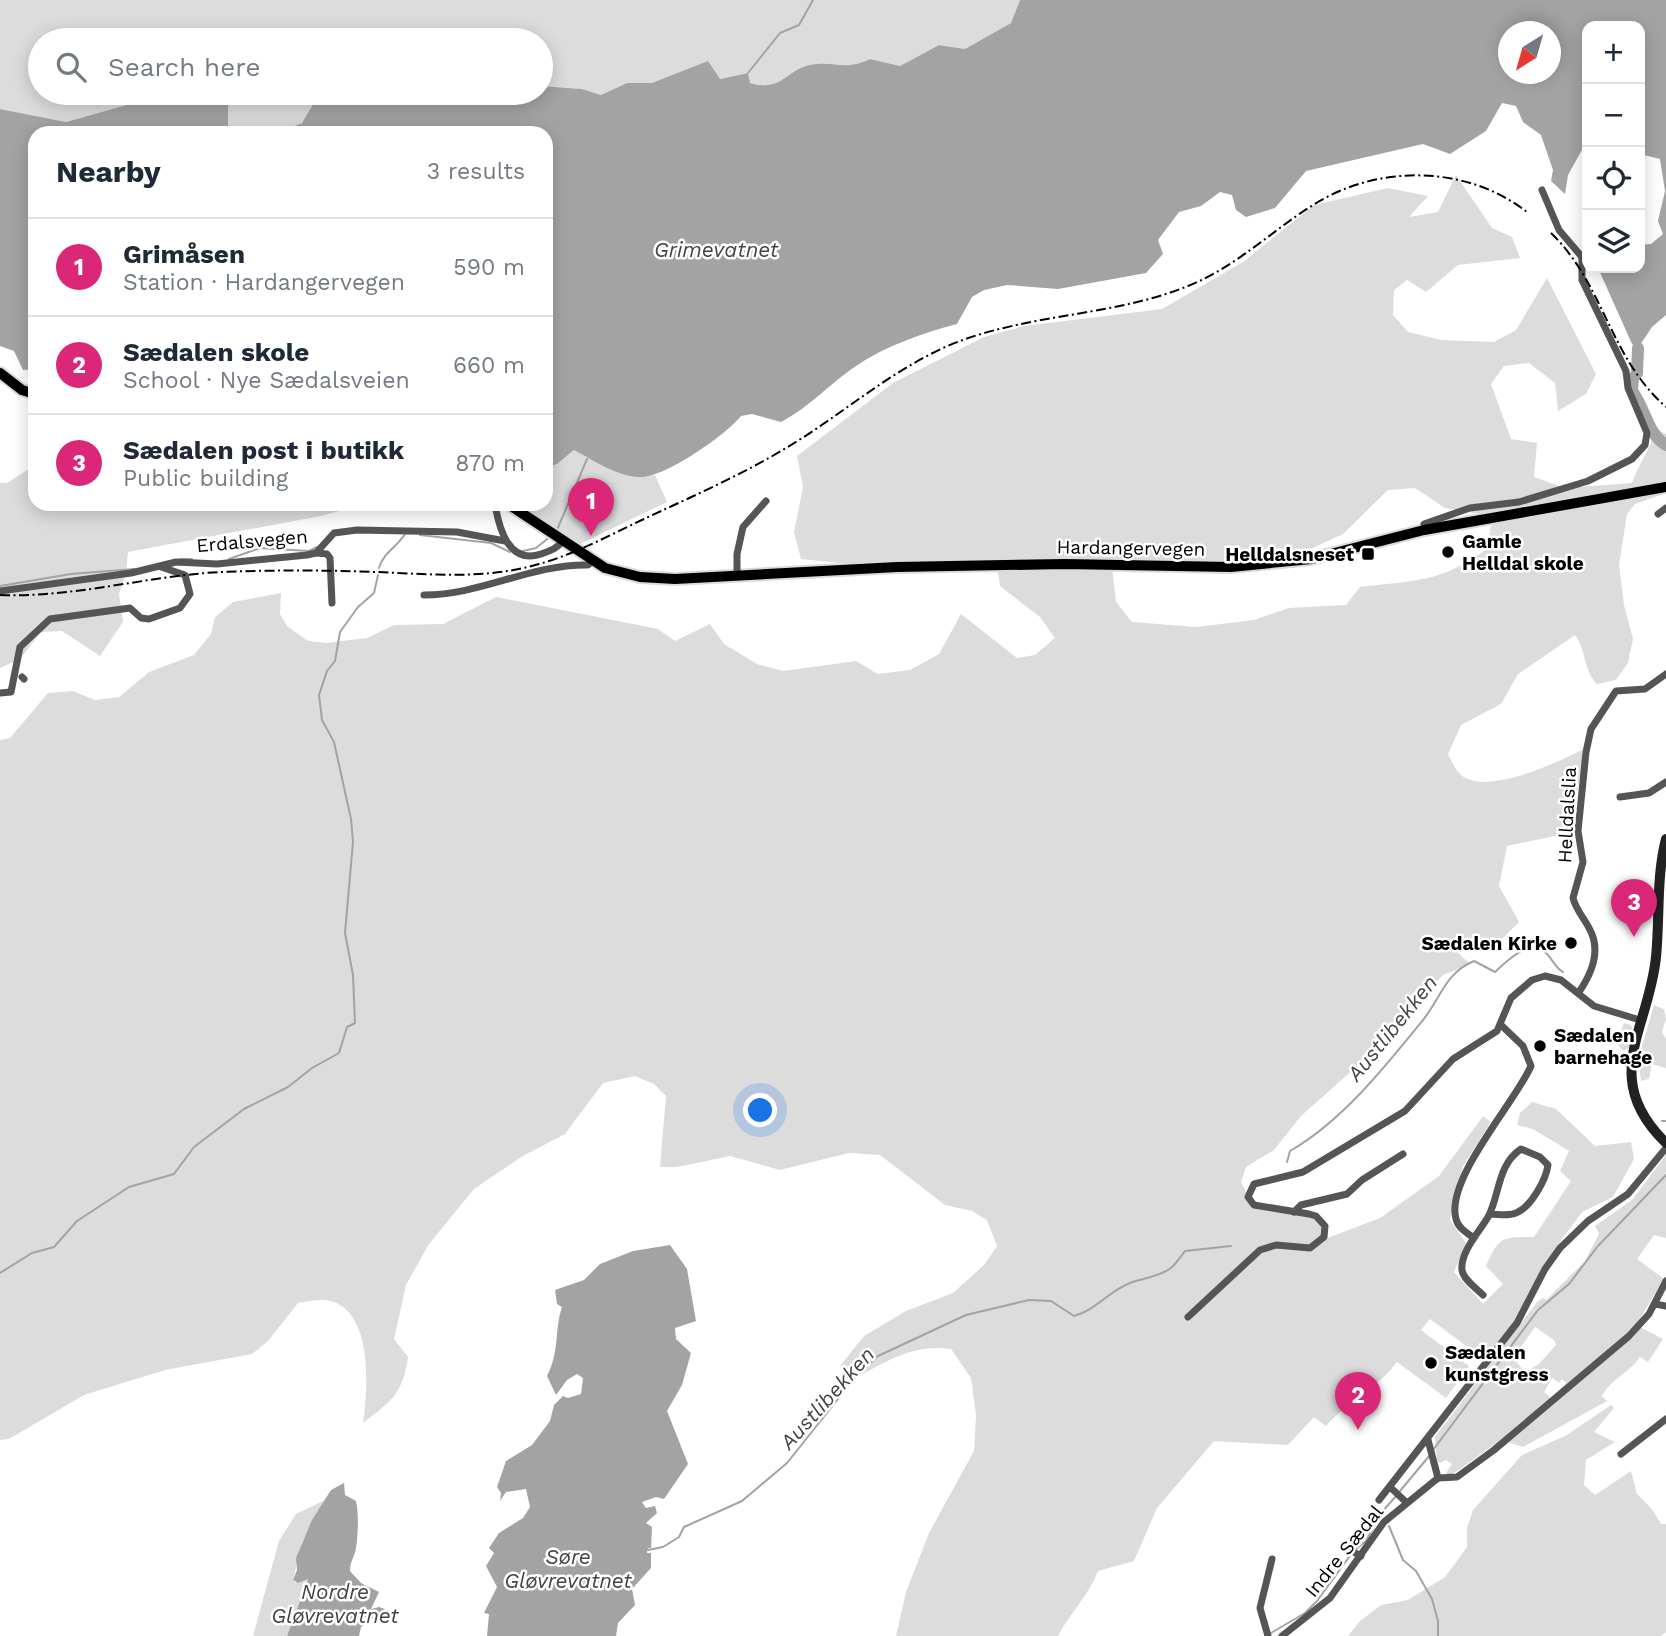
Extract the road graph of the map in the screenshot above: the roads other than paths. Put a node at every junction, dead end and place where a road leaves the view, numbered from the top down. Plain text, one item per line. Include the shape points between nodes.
1 (1542, 190) dead end
2 (1582, 252) edge
3 (1583, 273) edge
4 (0, 373) edge
5 (28, 390) edge
6 (1666, 487) edge
7 (766, 501) dead end
8 (1470, 508) junction
9 (1666, 508) edge
10 (497, 511) edge
11 (519, 511) edge
12 (1658, 514) dead end
13 (1472, 521) junction
14 (1424, 524) dead end
15 (557, 535) junction
16 (510, 547) junction
17 (316, 553) junction
18 (592, 561) junction
19 (160, 567) junction
20 (737, 576) junction
21 (0, 591) edge
22 (424, 596) dead end
23 (332, 603) dead end
24 (1666, 674) edge
25 (0, 693) edge
26 (1666, 782) edge
27 (1620, 797) dead end
28 (1666, 839) edge
29 (1662, 925) edge
30 (1579, 992) junction
31 (1640, 1020) junction
32 (1501, 1025) junction
33 (1666, 1145) edge
34 (1404, 1154) dead end
35 (1294, 1212) junction
36 (1490, 1214) junction
37 (1474, 1238) junction
38 (1666, 1280) edge
39 (1483, 1295) dead end
40 (1655, 1304) junction
41 (1666, 1306) edge
42 (1188, 1317) dead end
43 (1666, 1419) edge
44 (1428, 1444) junction
45 (1621, 1454) dead end
46 (1437, 1478) junction
47 (1398, 1494) junction
48 (1379, 1500) dead end
49 (1272, 1559) dead end
50 (1267, 1635) edge
51 (1282, 1636) edge

1 - 2 street via 1559,230
3 - 8 street via 1582,280 1626,371 1646,441 1626,463 1588,481 1519,502
4 - 5 main road
6 - 13 main road, Hardangervegen
7 - 20 street via 743,527
8 - 13 street
8 - 14 street
9 - 12 street
10 - 16 street
11 - 15 main road, Hardangervegen
13 - 20 main road, Hardangervegen via 1311,559 1231,567 897,567
15 - 16 street, Erdalsvegen via 555,551 532,557
15 - 18 main road, Hardangervegen
16 - 17 street, Erdalsvegen via 457,532 367,529 334,533
17 - 19 street, Erdalsvegen via 217,564 176,562
17 - 23 street via 330,558
18 - 20 main road, Hardangervegen via 640,578
18 - 22 street via 529,572 449,595
19 - 21 street, Erdalsvegen
19 - 25 street, Erdalsvegen via 186,575 190,594 180,608 145,619 130,608 55,617 20,647 11,692
24 - 30 street, Helldalslia via 1645,689 1616,691 1591,729 1578,831 1583,862 1573,898 1595,942 1595,956
26 - 27 street via 1649,793
28 - 29 main road
29 - 31 main road
30 - 31 street via 1601,1009
30 - 32 street via 1553,978 1532,979 1511,998
31 - 33 main road via 1630,1059 1634,1091 1649,1124
32 - 35 street via 1489,1038 1453,1059 1405,1111 1303,1172 1258,1182 1249,1191 1254,1205
32 - 37 street via 1523,1046 1531,1066 1466,1173 1455,1214 1458,1225
33 - 44 street via 1628,1194 1560,1248 1517,1323
34 - 35 street via 1347,1194 1301,1205
35 - 42 street via 1322,1221 1326,1232 1320,1242 1310,1248 1276,1245 1260,1250
36 - 36 street via 1521,1211 1545,1176 1545,1161 1526,1150 1517,1152 1497,1184
36 - 37 street
37 - 39 street via 1462,1271
38 - 40 street, Indre Sædal
40 - 41 street
40 - 46 street, Indre Sædal via 1629,1336 1494,1450 1457,1477
43 - 45 street
44 - 46 street
44 - 47 street
46 - 47 street, Indre Sædal
47 - 48 street
47 - 51 street, Indre Sædal via 1384,1522 1356,1553 1330,1598
49 - 50 street via 1260,1608

